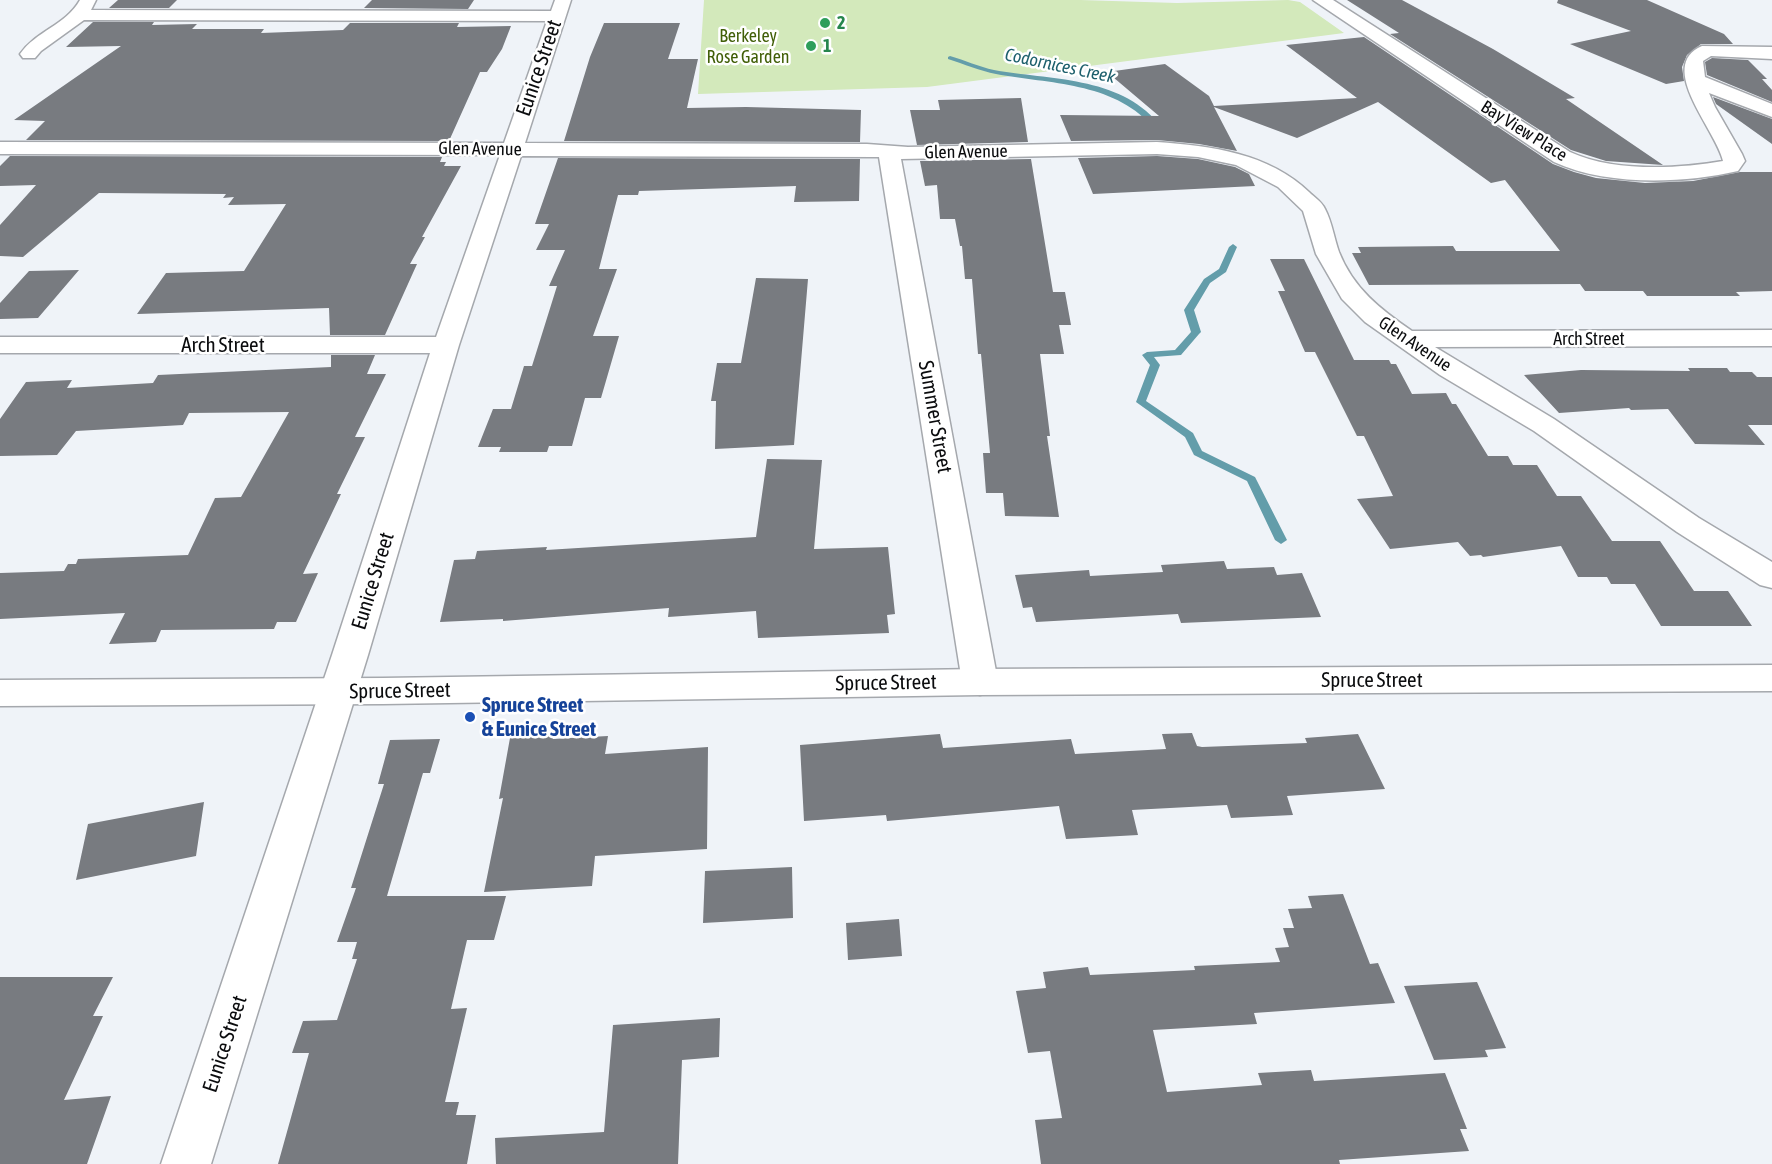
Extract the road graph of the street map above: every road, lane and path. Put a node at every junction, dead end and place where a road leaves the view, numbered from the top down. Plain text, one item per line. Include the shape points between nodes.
1 (1321, 0) edge
2 (84, 7) edge
3 (560, 8) edge
4 (1772, 53) edge
5 (29, 54) dead end
6 (1695, 80) junction
7 (1772, 111) edge
8 (0, 148) edge
9 (511, 150) junction
10 (889, 152) junction
11 (1772, 338) edge
12 (1406, 339) junction
13 (0, 345) edge
14 (446, 345) junction
15 (1772, 577) edge
16 (1772, 678) edge
17 (980, 682) junction
18 (338, 691) junction
19 (0, 693) edge
20 (186, 1164) edge

1 - 6 street, Bay View Place via 1563,157 1592,169 1617,172 1730,166 1734,161 1731,150
2 - 3 street
2 - 5 street
3 - 9 street, Eunice Street
4 - 6 street via 1708,50 1694,61
6 - 7 street
8 - 9 street, Glen Avenue
9 - 10 street, Glen Avenue
9 - 14 street, Eunice Street
10 - 12 street, Glen Avenue via 1157,148 1242,160 1286,182 1314,209 1328,254 1351,294 1374,317
10 - 17 street, Summer Street
11 - 12 street, Arch Street
12 - 15 street, Glen Avenue via 1544,425 1688,525
13 - 14 street, Arch Street
14 - 18 street, Eunice Street
16 - 17 street, Spruce Street
17 - 18 street, Spruce Street
18 - 19 street, Spruce Street
18 - 20 street, Eunice Street

